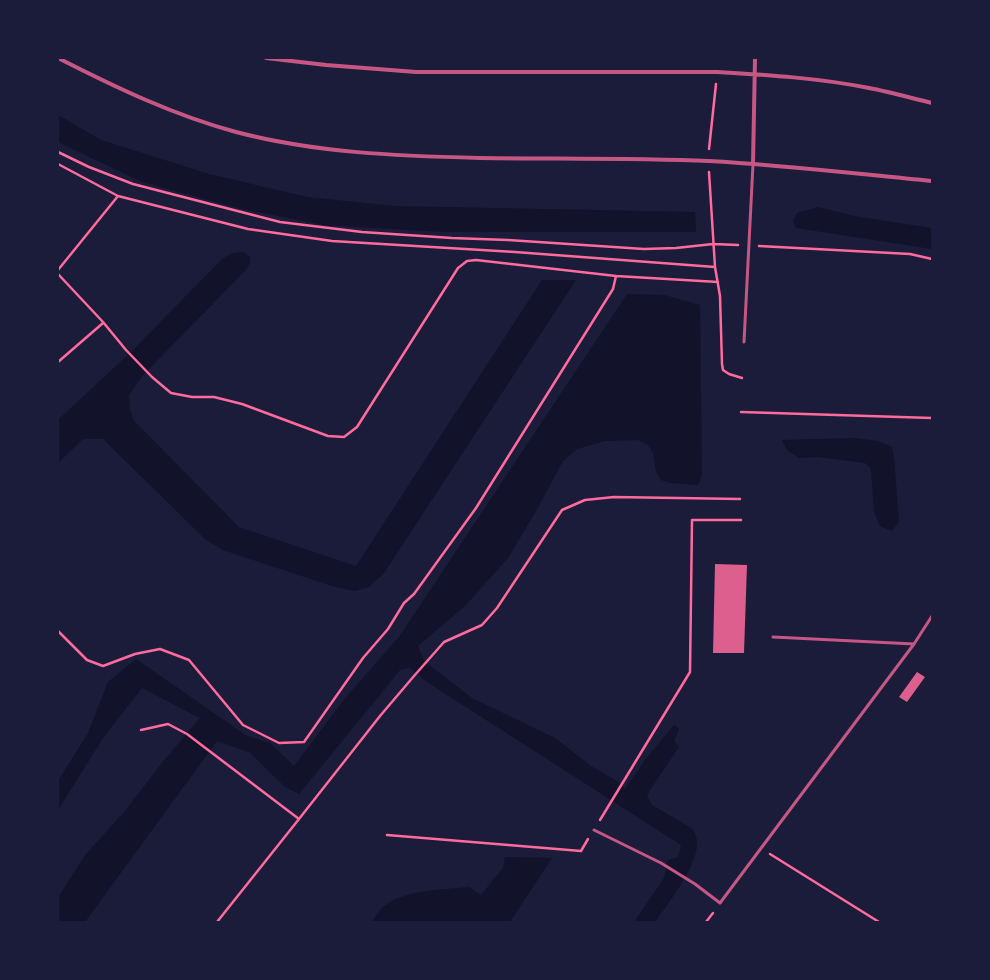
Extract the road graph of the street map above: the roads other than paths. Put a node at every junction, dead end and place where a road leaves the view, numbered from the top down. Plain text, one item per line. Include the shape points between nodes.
1 (58, 58) edge
2 (266, 58) edge
3 (755, 58) edge
4 (754, 74) junction
5 (932, 103) edge
6 (753, 164) junction
7 (932, 181) edge
8 (744, 342) dead end
9 (932, 616) edge
10 (773, 638) dead end
11 (914, 644) junction
12 (594, 830) road end

1 - 6 street via 117,88 176,113 235,132 292,144 359,153 432,157 708,161
2 - 4 street via 416,72
3 - 4 street
4 - 5 street via 870,88
4 - 6 street
6 - 7 street
6 - 8 lane
9 - 11 lane
10 - 11 lane
11 - 12 lane via 720,903 661,863

